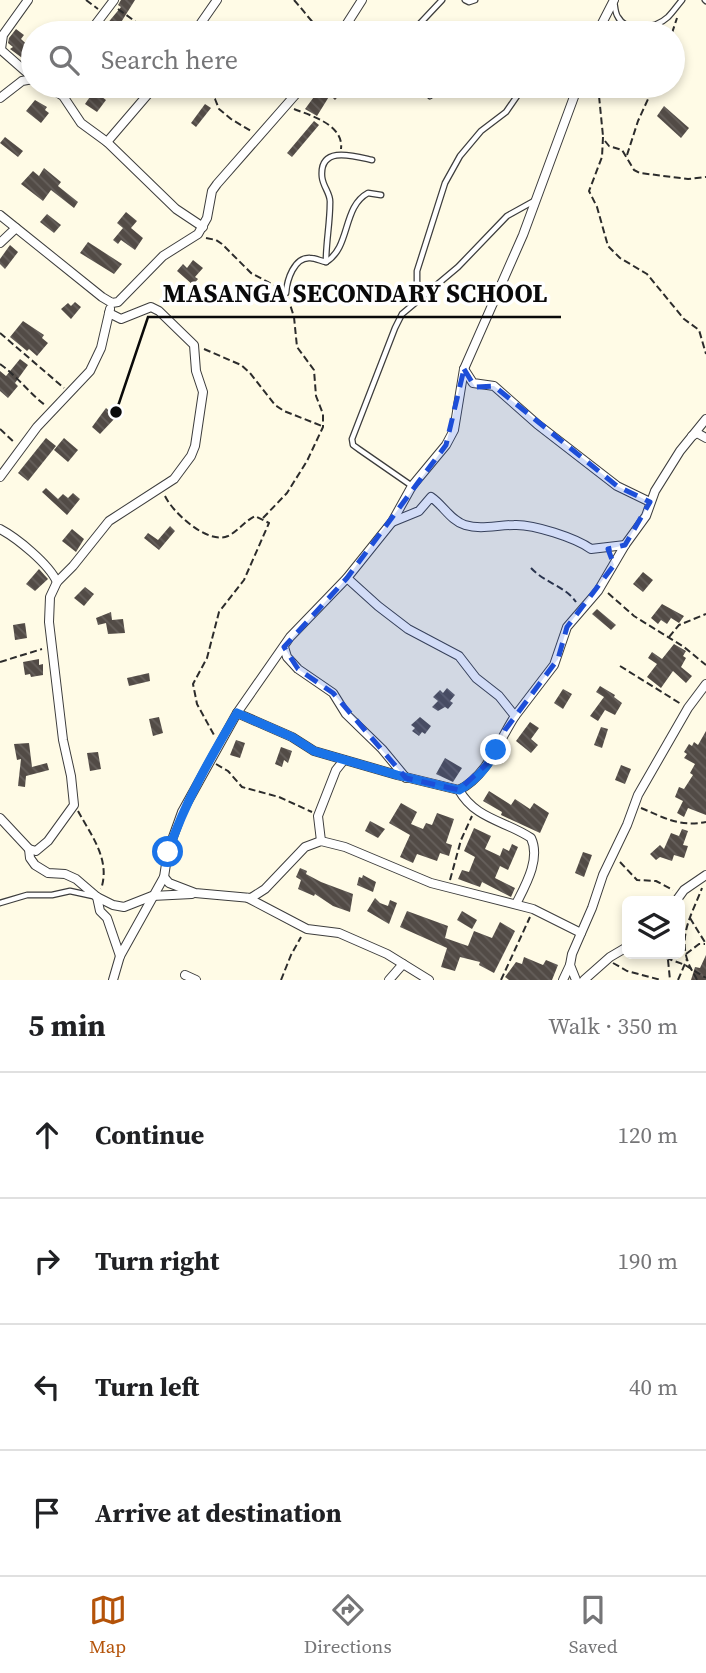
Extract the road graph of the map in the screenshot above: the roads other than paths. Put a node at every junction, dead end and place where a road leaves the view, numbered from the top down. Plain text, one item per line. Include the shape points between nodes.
1 (28, 0) edge
2 (217, 0) edge
3 (362, 0) edge
4 (442, 0) edge
5 (466, 0) edge
6 (475, 0) edge
7 (614, 0) edge
8 (682, 0) edge
9 (113, 2) edge
10 (98, 21) edge
11 (202, 21) edge
12 (349, 21) edge
13 (422, 21) edge
14 (603, 21) edge
15 (621, 21) edge
16 (663, 21) edge
17 (1, 49) edge
18 (21, 67) edge
19 (21, 82) edge
20 (0, 98) edge
21 (64, 98) edge
22 (145, 98) edge
23 (292, 98) edge
24 (516, 98) edge
25 (574, 98) edge
26 (107, 142) junction
27 (372, 160) dead end
28 (381, 195) dead end
29 (535, 201) junction
30 (0, 215) edge
31 (204, 227) junction
32 (16, 228) junction
33 (0, 243) edge
34 (326, 262) junction
35 (286, 293) road end
36 (417, 301) junction
37 (112, 303) junction
38 (109, 313) junction
39 (464, 369) junction
40 (706, 419) edge
41 (692, 436) junction
42 (706, 438) edge
43 (0, 477) edge
44 (412, 486) junction
45 (650, 502) junction
46 (391, 522) junction
47 (0, 529) edge
48 (625, 545) junction
49 (604, 549) junction
50 (614, 565) junction
51 (48, 568) junction
52 (66, 572) junction
53 (347, 578) junction
54 (57, 582) junction
55 (284, 646) junction
56 (706, 684) edge
57 (237, 713) junction
58 (515, 716) junction
59 (344, 760) junction
60 (406, 778) junction
61 (459, 790) junction
62 (0, 818) edge
63 (321, 841) junction
64 (30, 849) junction
65 (706, 875) edge
66 (164, 877) junction
67 (195, 893) junction
68 (152, 896) junction
69 (680, 896) edge
70 (97, 897) junction
71 (248, 898) junction
72 (0, 903) edge
73 (516, 904) junction
74 (581, 933) junction
75 (622, 950) edge
76 (120, 956) junction
77 (402, 964) junction
78 (570, 965) junction
79 (185, 975) dead end
80 (113, 980) edge
81 (195, 980) edge
82 (389, 980) edge
83 (429, 980) edge
84 (563, 980) edge
85 (576, 980) edge
86 (584, 980) edge

1 - 17 street via 3,35
2 - 11 street
3 - 12 street
4 - 13 lane
5 - 6 lane
7 - 14 street
7 - 15 lane
8 - 16 lane
9 - 10 street
17 - 18 street
19 - 20 street
21 - 26 street via 81,123
22 - 26 street
23 - 31 street via 212,191
24 - 36 lane via 460,156 445,183 417,271
25 - 29 street
26 - 31 street via 176,209
27 - 34 lane via 340,153 323,169 331,198
28 - 34 lane via 368,193 359,199 335,255
29 - 36 lane via 507,215 458,267
29 - 39 street
30 - 32 street
31 - 37 street via 163,256
32 - 33 street
32 - 37 street
34 - 35 lane via 303,259 292,271
36 - 44 lane via 395,328 352,439 359,450
37 - 38 street
38 - 43 street via 90,371 52,410
38 - 52 street via 121,319 150,307 194,345 203,392 195,446 183,469 162,489 110,521
39 - 44 street via 454,430
39 - 45 street via 473,383 494,386 617,486
40 - 41 street
41 - 42 street via 697,433
41 - 45 street
44 - 46 street
45 - 48 street via 646,516
46 - 49 street via 419,511 431,497 455,519 475,528 525,525 591,549
46 - 53 street
47 - 51 street
48 - 49 street
48 - 50 street
49 - 50 street
50 - 58 street via 563,635 558,659
51 - 52 street
51 - 54 street
52 - 54 street
53 - 55 street
53 - 58 street via 408,629 459,656
54 - 64 street via 48,607 74,805 39,849
55 - 57 street
55 - 60 street via 298,669 332,693
56 - 74 street via 644,784
57 - 59 street via 314,751
57 - 66 street via 182,812
58 - 61 street via 492,758
59 - 60 street
59 - 63 street via 318,816
60 - 61 street
61 - 73 street via 475,810 531,838 530,875
62 - 64 street
63 - 71 street via 304,847 265,889
63 - 73 street via 449,888
64 - 70 street via 30,858 43,870 76,879
65 - 69 street
66 - 67 street
66 - 68 street
67 - 68 street
67 - 71 street
68 - 70 street via 124,907
68 - 76 street
70 - 72 lane via 70,891
70 - 76 street
71 - 77 street via 307,929 339,933
73 - 74 street
74 - 78 street
75 - 86 street
76 - 80 street
77 - 82 street
77 - 83 street
78 - 84 street
78 - 85 street
79 - 81 street

